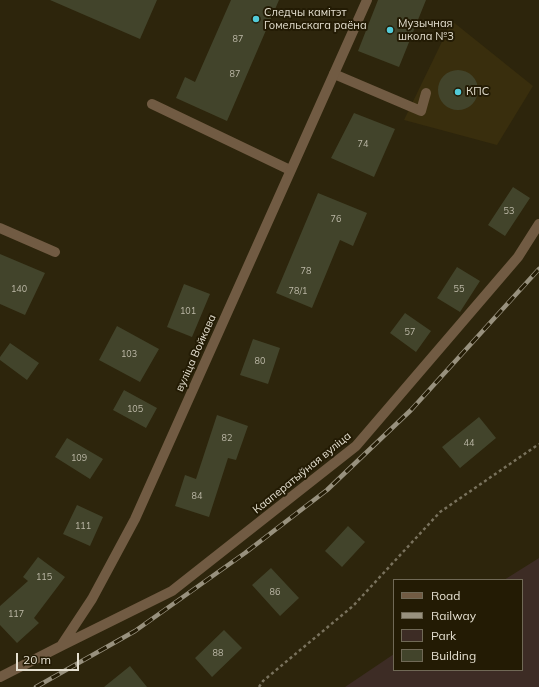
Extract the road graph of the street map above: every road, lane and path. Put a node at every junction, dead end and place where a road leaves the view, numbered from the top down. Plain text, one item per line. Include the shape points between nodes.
1 (366, 0) edge
2 (334, 74) junction
3 (426, 93) dead end
4 (152, 104) dead end
5 (290, 170) junction
6 (539, 224) edge
7 (0, 228) edge
8 (54, 252) dead end
9 (539, 444) edge
10 (61, 646) junction
11 (0, 677) edge
12 (259, 687) edge

1 - 2 street, вуліца Войкава
2 - 3 street via 421,111
2 - 5 street, вуліца Войкава
4 - 5 street
5 - 10 street, вуліца Войкава via 135,519 92,599
6 - 10 street, Кааператыўная вуліца via 518,256 356,446 172,591
7 - 8 street
9 - 12 path via 440,512 353,606
10 - 11 street, вуліца Войкава

